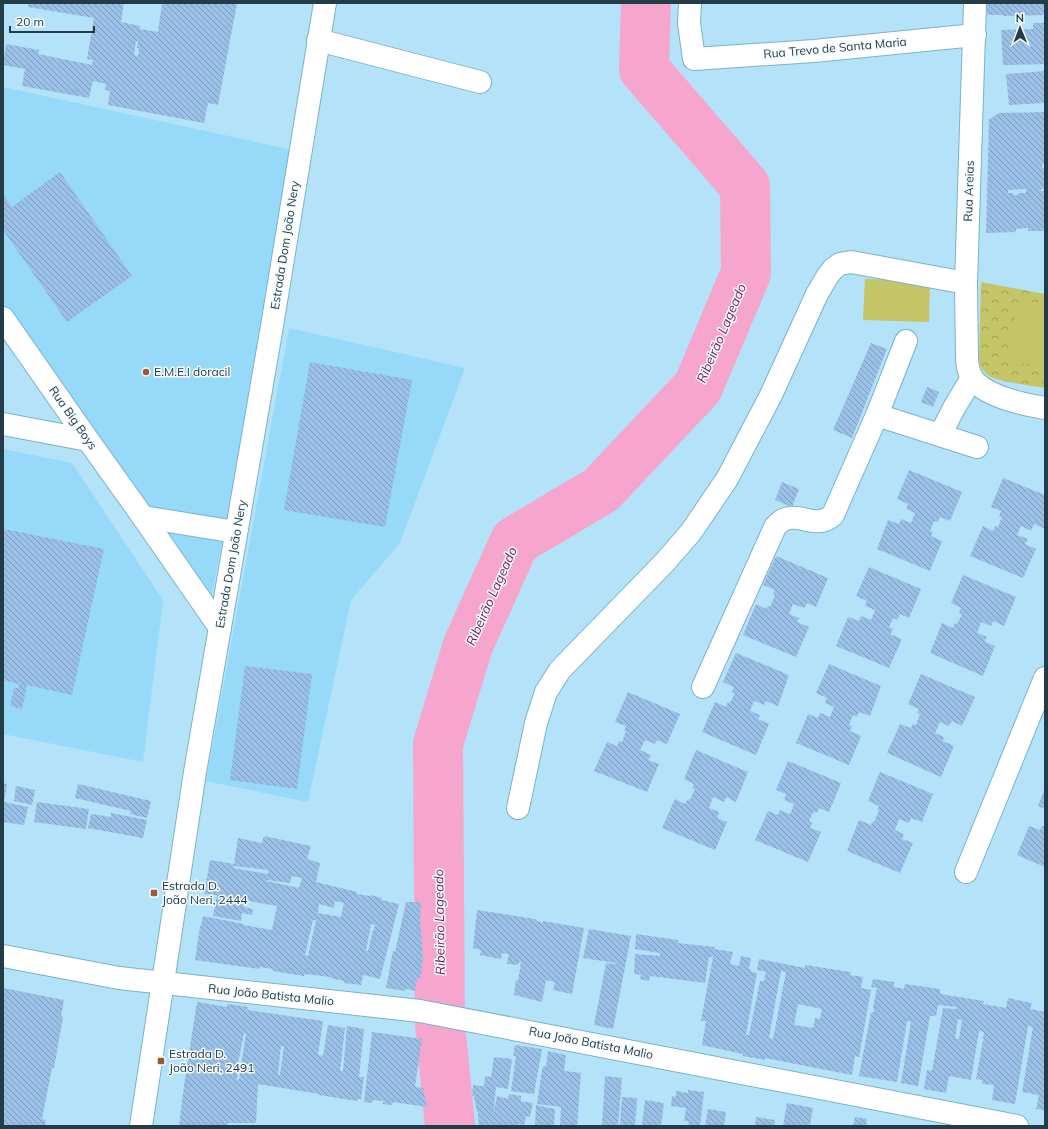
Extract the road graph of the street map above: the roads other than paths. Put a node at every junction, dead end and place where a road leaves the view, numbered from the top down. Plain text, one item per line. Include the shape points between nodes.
1 (325, 3) edge
2 (690, 3) edge
3 (974, 3) edge
4 (974, 35) junction
5 (318, 40) junction
6 (480, 82) dead end
7 (966, 283) junction
8 (3, 318) edge
9 (906, 341) dead end
10 (972, 378) junction
11 (1045, 408) edge
12 (877, 414) junction
13 (3, 424) edge
14 (940, 435) junction
15 (88, 440) junction
16 (977, 447) dead end
17 (143, 517) junction
18 (236, 532) junction
19 (220, 628) junction
20 (1045, 678) edge
21 (703, 686) dead end
22 (518, 808) dead end
23 (966, 872) dead end
24 (3, 956) edge
25 (162, 983) junction
26 (141, 1126) edge
27 (1017, 1126) edge

1 - 5 street, Estrada Dom João Nery
2 - 4 street, Rua Trevo de Santa Maria via 694,59 814,51
3 - 4 street, Rua Areias
4 - 7 street, Rua Areias
5 - 6 street
5 - 18 street, Estrada Dom João Nery
7 - 10 street, Rua Areias via 967,360
7 - 22 street via 851,262 840,264 833,269 817,294 771,395 727,479 695,526 665,562 560,670 546,692 536,723
8 - 15 street, Rua Big Boys
9 - 12 street
10 - 11 street via 999,396
10 - 14 street
12 - 14 street
12 - 21 street via 833,515 815,522 787,518 775,527
13 - 15 street
14 - 16 street
15 - 17 street, Rua Big Boys
17 - 18 street
17 - 19 street, Rua Big Boys
18 - 19 street, Estrada Dom João Nery
19 - 25 street, Estrada Dom João Nery
20 - 23 street
24 - 25 street, Rua João Batista Malio via 119,978
25 - 26 street, Estrada Dom João Nery
25 - 27 street, Rua João Batista Malio via 420,1011

